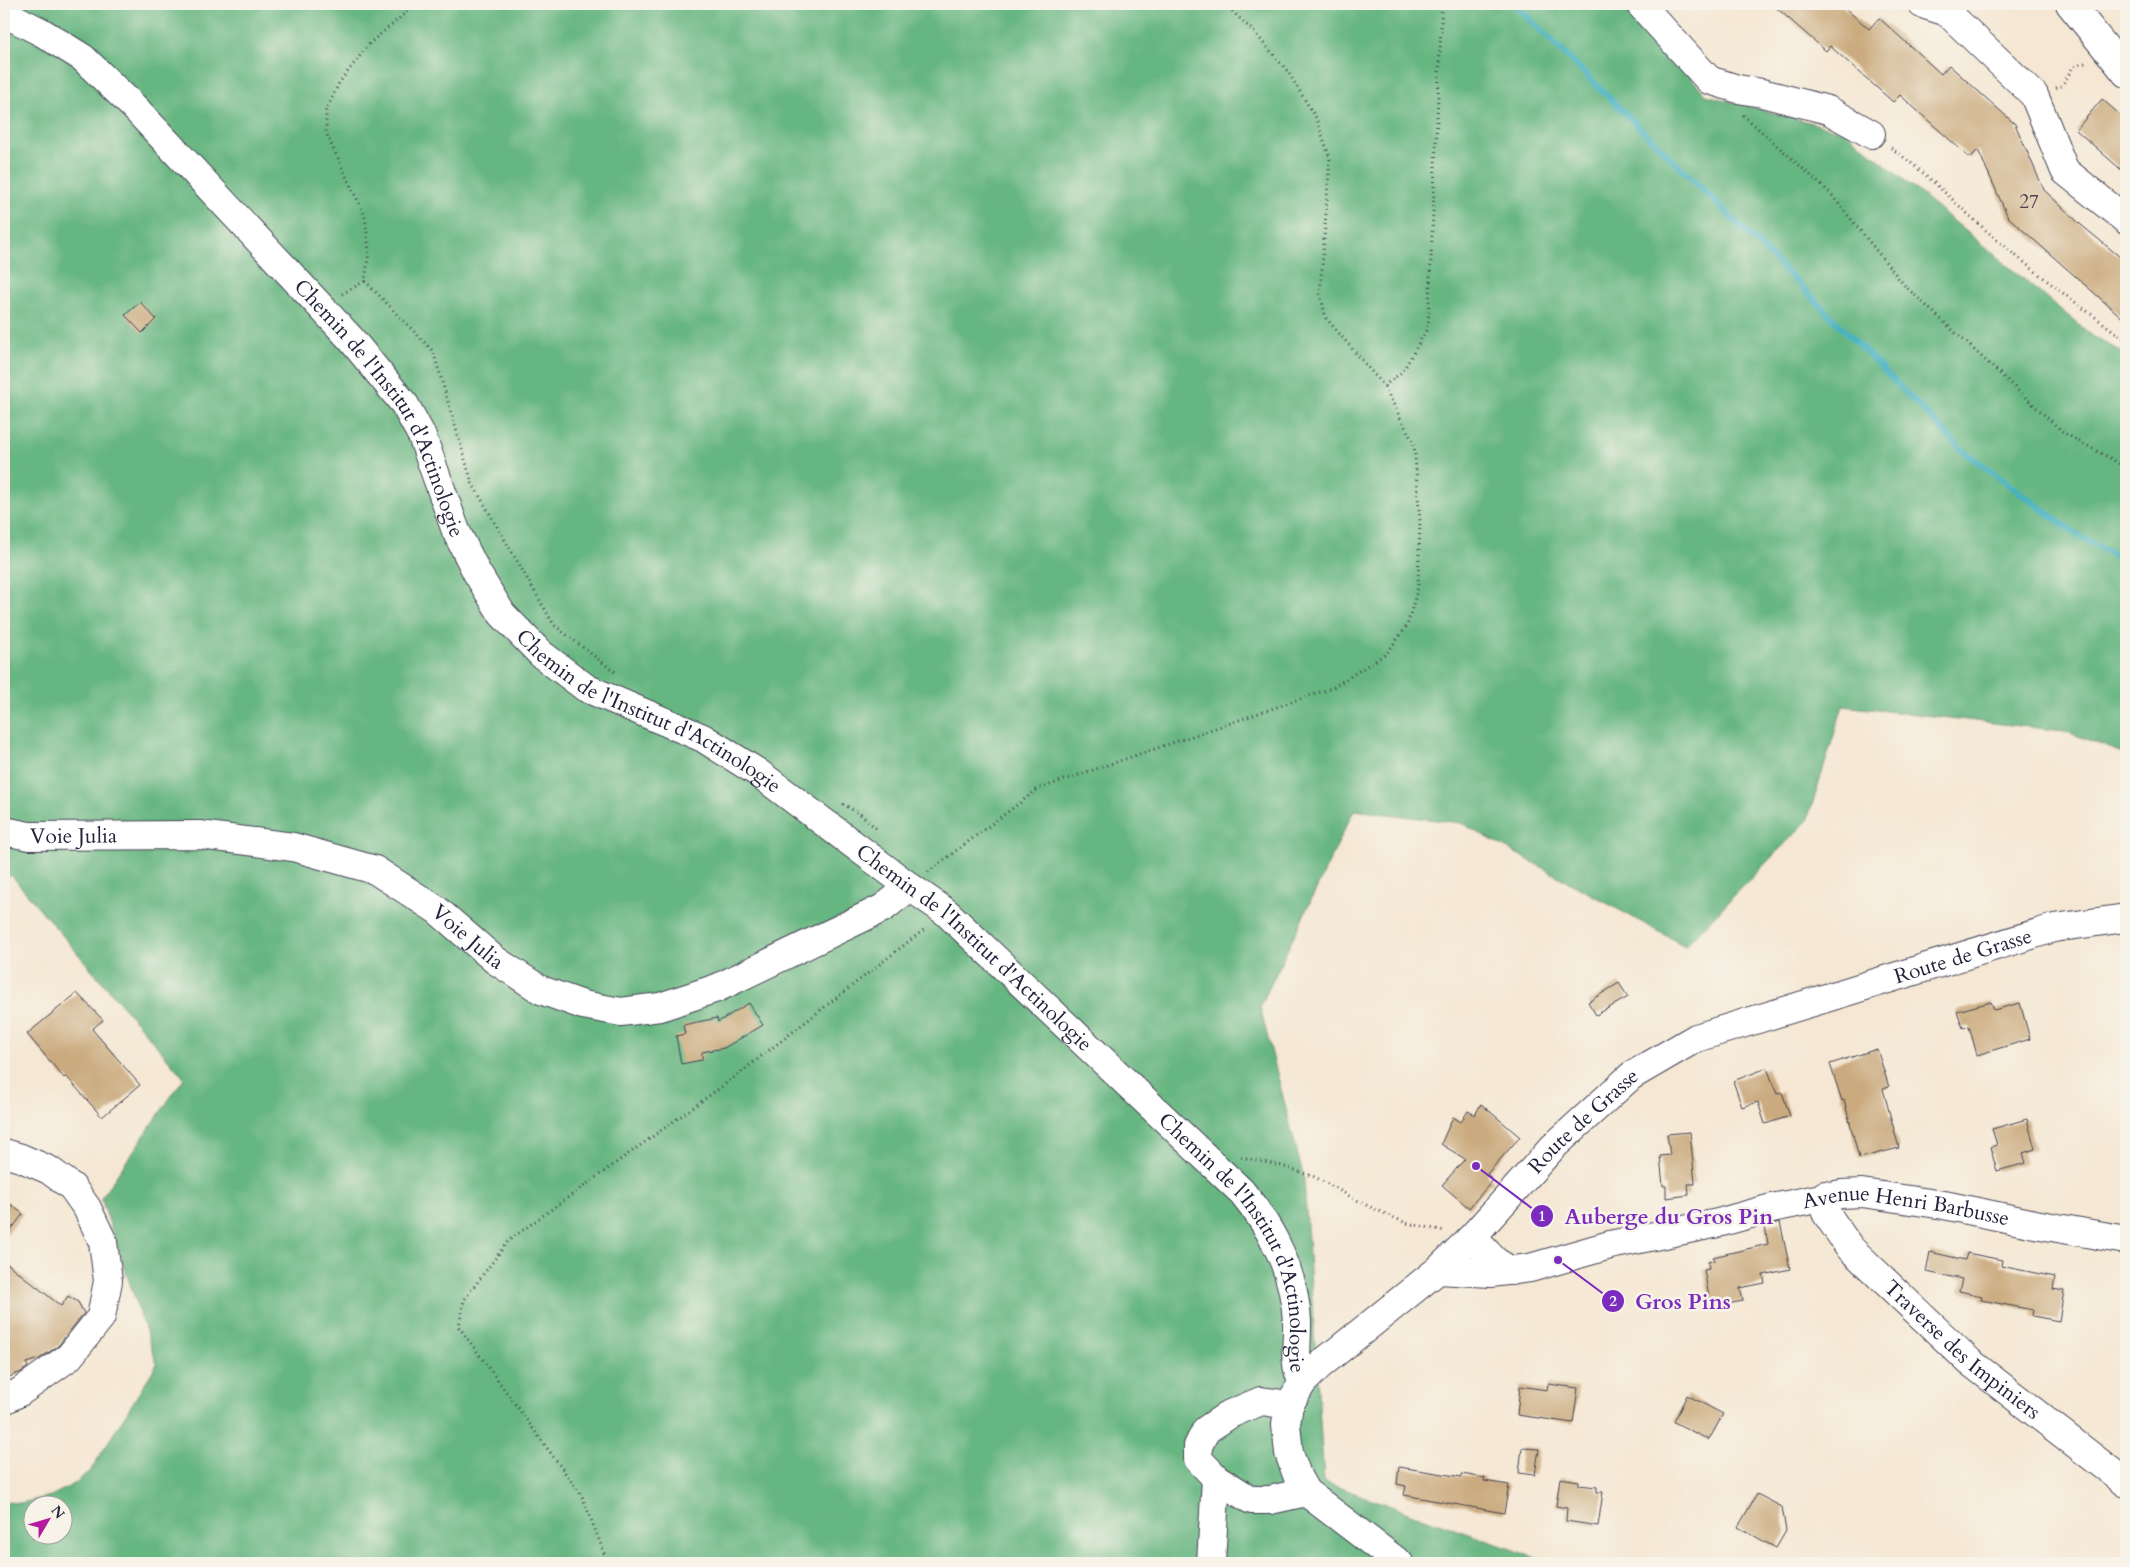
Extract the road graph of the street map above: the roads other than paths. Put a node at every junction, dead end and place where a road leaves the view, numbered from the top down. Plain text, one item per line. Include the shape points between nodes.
1 (1640, 4) edge
2 (1922, 4) edge
3 (2070, 4) edge
4 (4, 13) edge
5 (2120, 66) edge
6 (1871, 134) road end
7 (2126, 220) edge
8 (4, 831) edge
9 (910, 887) junction
10 (2126, 918) edge
11 (4, 1154) edge
12 (1825, 1195) junction
13 (1472, 1237) junction
14 (2126, 1240) edge
15 (1438, 1270) junction
16 (1511, 1271) junction
17 (1303, 1382) junction
18 (4, 1400) edge
19 (1289, 1405) junction
20 (1216, 1478) junction
21 (2126, 1483) edge
22 (1306, 1492) junction
23 (1211, 1563) edge
24 (1399, 1563) edge

1 - 6 street via 1709,80 1828,110
2 - 7 street via 1946,12 2034,95 2065,170
3 - 5 street
4 - 9 street, Chemin de l'Institut d'Actinologie via 83,58 134,107 352,339 405,406 422,436 456,531 477,573 502,614 541,654 586,688 703,738 757,772
8 - 9 street, Voie Julia via 29,836 200,835 293,846 375,870 437,910 495,960 541,990 583,1005 621,1012 660,1007 717,988 883,908
9 - 17 street, Chemin de l'Institut d'Actinologie via 946,912 1242,1192 1276,1241 1292,1283 1298,1369
10 - 13 street, Route de Grasse via 2054,928 1696,1038 1631,1076 1553,1147
11 - 18 street via 49,1170 72,1187 87,1208 103,1242 108,1281 101,1317 69,1357
12 - 14 street, Avenue Henri Barbusse via 1862,1193 1890,1196
12 - 16 street, Avenue Henri Barbusse
12 - 21 street, Traverse des Impiniers via 1826,1213 1850,1248 1970,1362
13 - 15 street, Route de Grasse
13 - 16 street via 1495,1261
15 - 16 street, Avenue Henri Barbusse
15 - 17 street, Route de Grasse
17 - 19 street, Route de Grasse
19 - 20 street via 1261,1401 1230,1414 1206,1430 1198,1446 1198,1458
19 - 22 street, Route de Grasse via 1286,1424 1289,1452
20 - 22 street via 1251,1500 1270,1500
20 - 23 street
22 - 24 street, Route de Grasse

